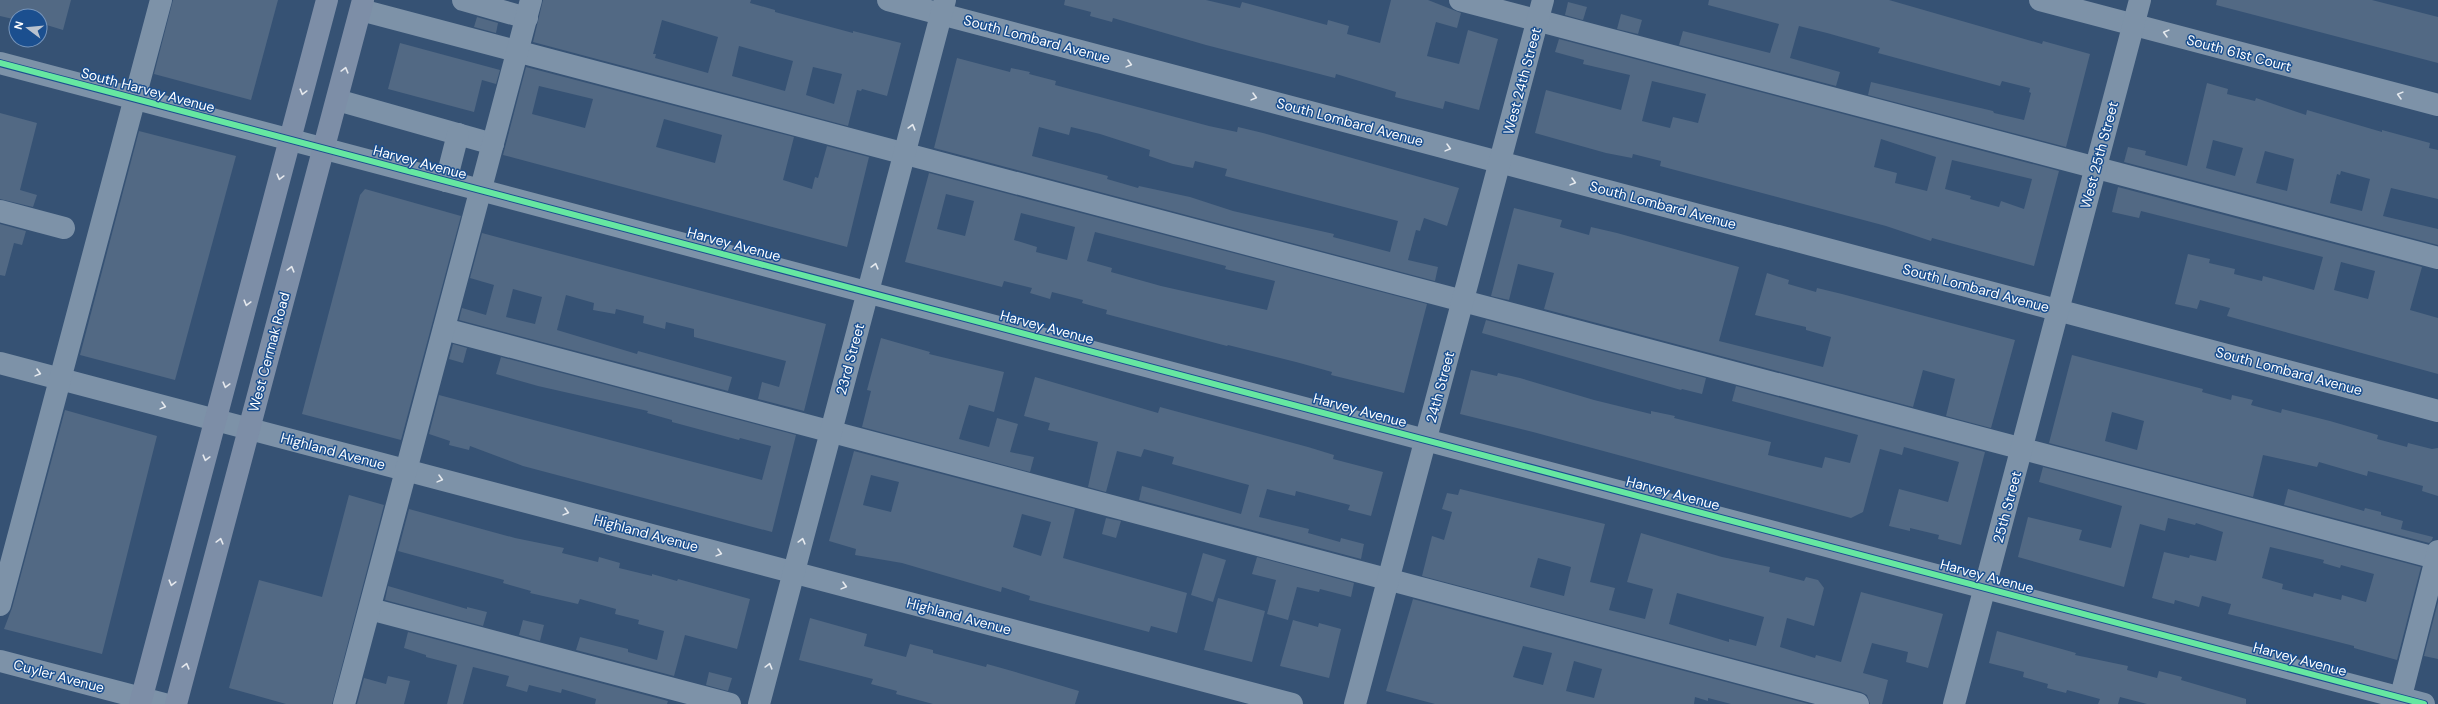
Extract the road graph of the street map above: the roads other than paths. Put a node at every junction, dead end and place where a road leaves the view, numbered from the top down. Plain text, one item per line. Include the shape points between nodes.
1 (161, 0) edge
2 (327, 0) edge
3 (462, 0) edge
4 (888, 0) edge
5 (1460, 0) edge
6 (1543, 0) edge
7 (2040, 0) edge
8 (2140, 0) edge
9 (362, 5) edge
10 (944, 7) edge
11 (529, 9) edge
12 (1538, 21) junction
13 (2134, 25) junction
14 (518, 50) junction
15 (0, 63) edge
16 (135, 98) junction
17 (337, 100) junction
18 (2438, 105) edge
19 (458, 134) junction
20 (290, 140) junction
21 (493, 144) junction
22 (324, 149) junction
23 (905, 152) junction
24 (1500, 162) junction
25 (2096, 168) junction
26 (446, 181) junction
27 (481, 190) junction
28 (0, 211) edge
29 (64, 228) dead end
30 (2438, 258) edge
31 (868, 292) junction
32 (1463, 300) junction
33 (2059, 310) junction
34 (444, 330) junction
35 (0, 363) edge
36 (60, 378) junction
37 (2438, 410) edge
38 (216, 420) junction
39 (249, 429) junction
40 (831, 432) junction
41 (1426, 440) junction
42 (2022, 448) junction
43 (406, 470) junction
44 (2437, 554) edge
45 (794, 572) junction
46 (1388, 580) junction
47 (1985, 588) junction
48 (0, 605) edge
49 (370, 609) junction
50 (0, 661) edge
51 (141, 701) edge
52 (2400, 701) edge
53 (164, 704) edge
54 (176, 704) edge
55 (344, 704) edge
56 (730, 704) edge
57 (758, 704) edge
58 (1292, 704) edge
59 (1355, 704) edge
60 (1858, 704) edge
61 (1954, 704) edge
62 (2424, 704) edge

1 - 16 street
2 -> 20 main road
3 - 11 street
4 - 10 street, South Lombard Avenue
5 - 12 street
6 - 12 street, West 24th Street
7 - 13 street, South 61st Court
8 - 13 street, West 25th Street
9 - 14 street
17 -> 9 main road, West Cermak Road
23 -> 10 street, 23rd Street
10 -> 24 street, South Lombard Avenue
11 - 14 street
12 - 24 street, West 24th Street
12 - 25 street
18 -> 13 street, South 61st Court
13 - 25 street, West 25th Street
14 - 21 street
14 - 23 street
15 - 16 street, South Harvey Avenue
16 - 20 street, South Harvey Avenue
16 - 36 street
17 - 19 street
17 - 22 main road, West Cermak Road
19 - 21 street
19 - 26 street
20 - 22 street, Harvey Avenue
20 -> 38 main road
21 - 27 street
22 - 26 street, Harvey Avenue
39 -> 22 main road, West Cermak Road
31 -> 23 street, 23rd Street
23 - 32 street
24 - 32 street, 24th Street
24 -> 33 street, South Lombard Avenue
25 - 30 street
25 - 33 street, West 25th Street
26 - 27 street, Harvey Avenue
27 - 31 street, Harvey Avenue
27 - 34 street
28 - 29 street
31 - 40 street, 23rd Street
31 - 41 street, Harvey Avenue
32 - 41 street, 24th Street
32 - 42 street
33 - 37 street, South Lombard Avenue
33 - 42 street, 25th Street
34 - 40 street
34 - 43 street
35 -> 36 street, Highland Avenue
36 -> 38 street, Highland Avenue
36 - 48 street
38 - 39 street, Highland Avenue
38 -> 51 main road
39 - 43 street, Highland Avenue
54 -> 39 main road, West Cermak Road
45 -> 40 street, 23rd Street
40 - 46 street
41 - 46 street, 24th Street
41 - 47 street, Harvey Avenue
42 - 44 street
42 - 47 street, 25th Street
43 -> 45 street, Highland Avenue
43 - 49 street
44 - 52 street
57 -> 45 street, 23rd Street
45 -> 58 street, Highland Avenue
46 - 59 street, 24th Street
46 - 60 street
47 - 52 street, Harvey Avenue
47 - 61 street, 25th Street
49 - 55 street
49 - 56 street
50 - 51 street, Cuyler Avenue
51 - 53 street, Cuyler Avenue
52 - 62 street, Harvey Avenue

